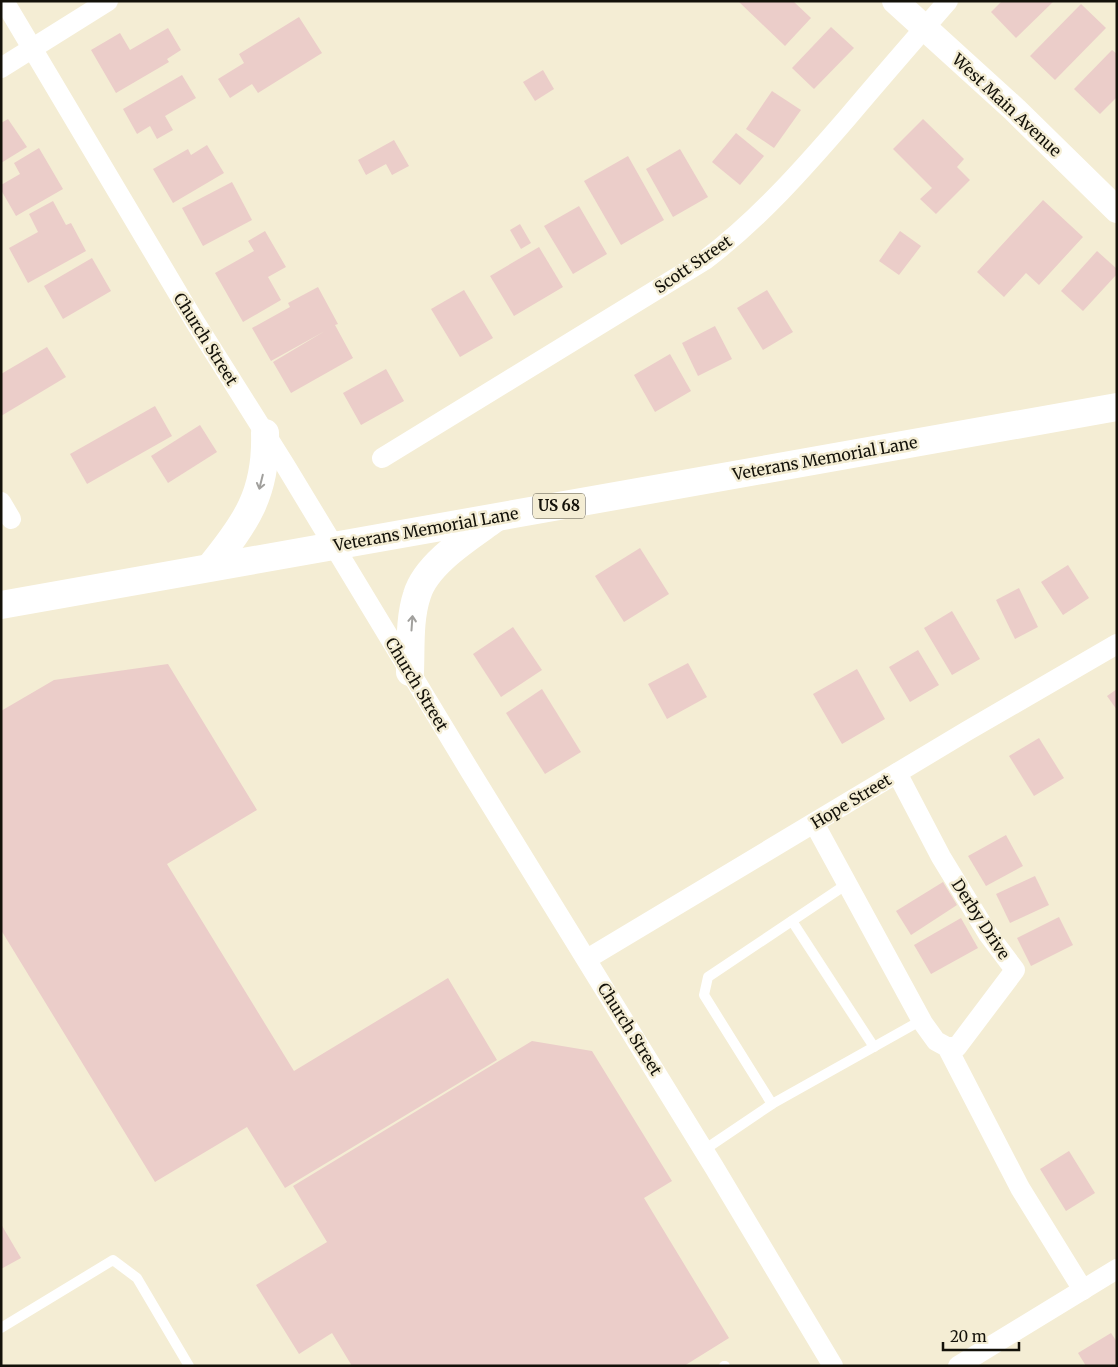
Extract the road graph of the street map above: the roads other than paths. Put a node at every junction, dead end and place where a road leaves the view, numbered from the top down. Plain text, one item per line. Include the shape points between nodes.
1 (4, 1) edge
2 (108, 1) edge
3 (895, 1) edge
4 (948, 1) edge
5 (924, 28) junction
6 (32, 49) junction
7 (1, 68) edge
8 (1117, 210) edge
9 (1117, 407) edge
10 (265, 434) junction
11 (382, 458) dead end
12 (497, 517) junction
13 (333, 546) junction
14 (210, 568) junction
15 (1, 605) edge
16 (1117, 644) edge
17 (410, 672) junction
18 (897, 773) junction
19 (814, 823) junction
20 (847, 884) junction
21 (792, 921) junction
22 (587, 959) junction
23 (922, 1020) junction
24 (874, 1047) junction
25 (947, 1048) junction
26 (772, 1104) junction
27 (704, 1150) junction
28 (1117, 1269) edge
29 (1083, 1290) junction
30 (1, 1328) edge
31 (189, 1366) edge
32 (833, 1366) edge
33 (958, 1366) edge

1 - 6 street, Church Street
2 - 6 street
3 - 5 street, West Main Avenue
4 - 5 street, Scott Street
5 - 8 street, West Main Avenue via 1015,110
5 - 11 street, Scott Street via 775,198 729,241 704,260
6 - 7 street
6 - 10 street, Church Street
9 - 12 main road, Veterans Memorial Lane / US 68
10 - 13 street, Church Street
10 -> 14 main road via 260,488 237,534
12 - 13 main road, Veterans Memorial Lane / US 68
17 -> 12 main road via 413,609 419,588 441,561
13 - 14 main road, Veterans Memorial Lane / US 68
13 - 17 street, Church Street
14 - 15 main road, Veterans Memorial Lane / US 68
16 - 18 street, Hope Street
17 - 22 street, Church Street
18 - 19 street, Hope Street
18 - 25 street, Derby Drive via 940,856 988,934 1015,970 957,1047
19 - 20 street
19 - 22 street, Hope Street
20 - 21 lane
20 - 23 street
21 - 24 lane
21 - 26 lane via 708,977 704,994
22 - 27 street, Church Street
23 - 24 lane
23 - 25 street via 932,1036
24 - 26 lane
25 - 29 street via 1020,1188
26 - 27 lane
27 - 32 street, Church Street
28 - 29 street
29 - 33 street
30 - 31 lane via 113,1260 137,1278

